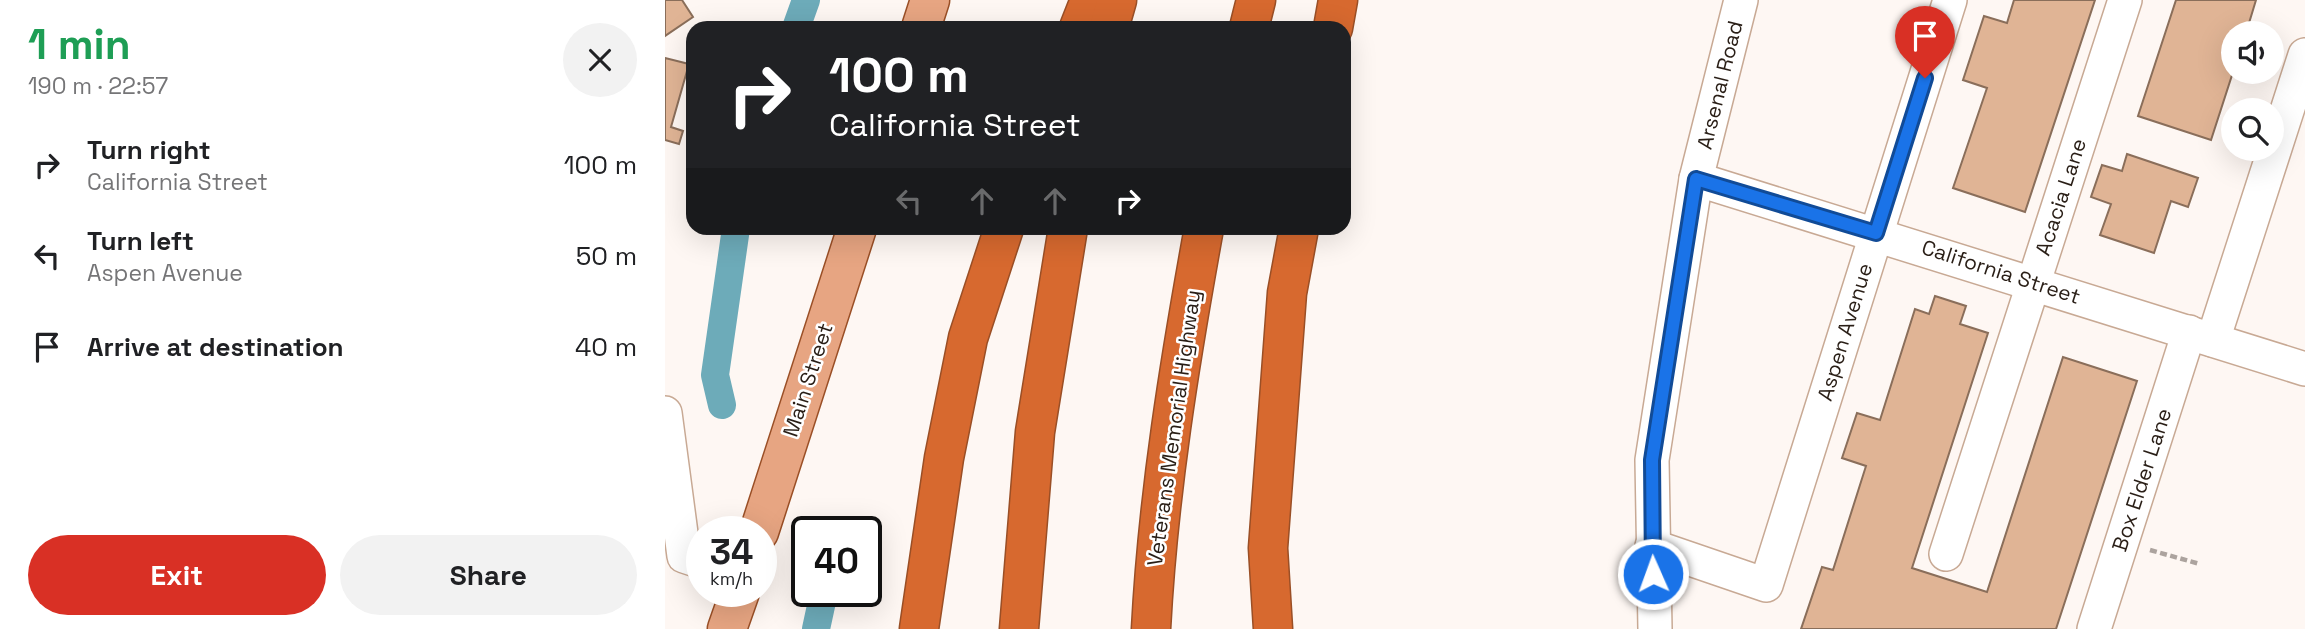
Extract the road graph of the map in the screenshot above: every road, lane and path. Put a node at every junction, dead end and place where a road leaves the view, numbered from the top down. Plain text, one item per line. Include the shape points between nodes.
1 (930, 0) edge
2 (1090, 0) edge
3 (1117, 0) edge
4 (1256, 0) edge
5 (1338, 0) edge
6 (1741, 0) edge
7 (1949, 0) edge
8 (2125, 0) edge
9 (923, 21) edge
10 (1082, 21) edge
11 (1111, 21) edge
12 (1251, 21) edge
13 (1334, 21) edge
14 (2305, 55) edge
15 (1696, 179) junction
16 (1876, 233) junction
17 (855, 235) edge
18 (1002, 235) edge
19 (1067, 235) edge
20 (1203, 235) edge
21 (1298, 235) edge
22 (2034, 283) junction
23 (2201, 336) junction
24 (2305, 369) edge
25 (665, 413) edge
26 (764, 516) edge
27 (2122, 542) junction
28 (1652, 546) junction
29 (1946, 554) dead end
30 (686, 557) edge
31 (2200, 564) dead end
32 (735, 607) edge
33 (727, 629) edge
34 (919, 629) edge
35 (1019, 629) edge
36 (1151, 629) edge
37 (1273, 629) edge
38 (1655, 629) edge
39 (2094, 629) edge

1 - 9 main road
2 - 10 highway
3 - 11 highway
4 - 12 highway
5 - 13 highway
6 - 15 street, Arsenal Road
7 - 16 street, Aspen Avenue
8 - 22 street, Acacia Lane
14 - 23 street, Box Elder Lane
15 - 16 street, California Street
15 - 28 street, Arsenal Road via 1652,460
16 - 22 street, California Street
16 - 28 street, Aspen Avenue via 1766,585
17 - 26 main road, Main Street
18 - 34 highway via 968,338 944,458
19 - 35 highway via 1035,432
20 - 36 highway, Veterans Memorial Highway via 1178,372
21 - 37 highway via 1287,293 1268,548
22 - 23 street, California Street
22 - 29 street, Acacia Lane
23 - 24 street, California Street
23 - 27 street, Box Elder Lane
25 - 30 street
27 - 31 path
27 - 39 street, Box Elder Lane
28 - 38 street, Arsenal Road
32 - 33 main road

